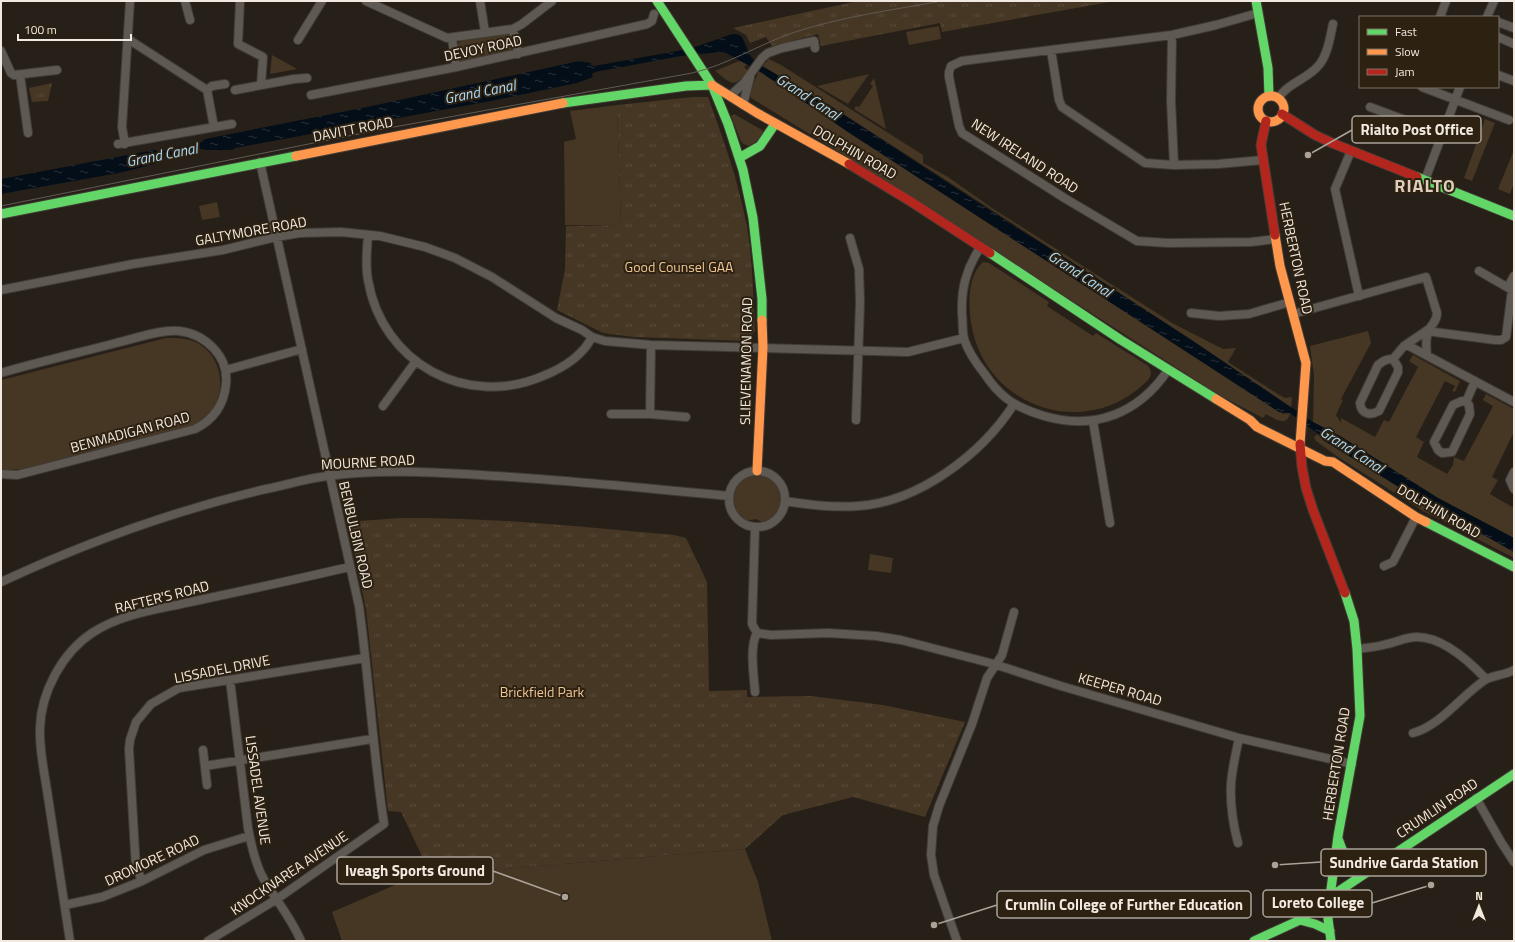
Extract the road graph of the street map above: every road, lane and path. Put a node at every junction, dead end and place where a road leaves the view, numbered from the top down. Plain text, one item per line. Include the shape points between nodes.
1 (130, 1) edge
2 (185, 1) edge
3 (240, 1) edge
4 (322, 1) edge
5 (366, 1) edge
6 (480, 1) edge
7 (552, 1) edge
8 (658, 1) edge
9 (1256, 1) edge
10 (1446, 1) edge
11 (1494, 1) edge
12 (1258, 13) junction
13 (654, 14) dead end
14 (1440, 16) edge
15 (1487, 16) edge
16 (190, 20) dead end
17 (1499, 22) edge
18 (1333, 24) dead end
19 (1514, 28) edge
20 (513, 29) junction
21 (485, 32) junction
22 (1172, 35) junction
23 (1499, 37) edge
24 (452, 38) junction
25 (128, 39) junction
26 (298, 40) dead end
27 (1514, 44) edge
28 (815, 48) dead end
29 (1051, 50) junction
30 (1, 52) edge
31 (518, 54) junction
32 (456, 67) junction
33 (57, 70) dead end
34 (20, 75) junction
35 (751, 75) junction
36 (1499, 75) edge
37 (307, 78) dead end
38 (1514, 81) edge
39 (225, 84) dead end
40 (261, 84) junction
41 (712, 85) junction
42 (1425, 88) edge
43 (1460, 88) edge
44 (207, 90) junction
45 (234, 90) dead end
46 (311, 95) dead end
47 (730, 96) junction
48 (1274, 98) junction
49 (1456, 100) junction
50 (743, 105) junction
51 (1370, 107) dead end
52 (1282, 114) junction
53 (1508, 120) dead end
54 (1266, 121) junction
55 (232, 124) dead end
56 (775, 124) junction
57 (214, 127) junction
58 (28, 133) dead end
59 (1442, 134) junction
60 (1351, 151) junction
61 (739, 158) junction
62 (1263, 160) junction
63 (260, 162) junction
64 (1174, 165) junction
65 (1425, 180) junction
66 (1, 214) edge
67 (1514, 216) edge
68 (368, 234) junction
69 (276, 237) junction
70 (850, 238) dead end
71 (1276, 239) junction
72 (980, 248) junction
73 (1479, 272) dead end
74 (1514, 276) edge
75 (1511, 289) edge
76 (1, 290) edge
77 (1359, 296) junction
78 (1290, 302) junction
79 (1192, 312) dead end
80 (1293, 314) junction
81 (1429, 329) junction
82 (592, 337) junction
83 (964, 338) junction
84 (651, 345) junction
85 (1404, 346) junction
86 (763, 347) junction
87 (302, 349) junction
88 (859, 351) junction
89 (1427, 355) junction
90 (1393, 359) junction
91 (416, 361) junction
92 (226, 370) junction
93 (1168, 370) junction
94 (1, 373) edge
95 (1475, 381) junction
96 (1466, 402) junction
97 (1514, 402) edge
98 (1014, 404) junction
99 (382, 406) dead end
100 (611, 414) dead end
101 (650, 414) junction
102 (686, 417) dead end
103 (856, 420) dead end
104 (1093, 421) junction
105 (1300, 444) junction
106 (757, 471) junction
107 (1514, 472) edge
108 (1, 474) edge
109 (329, 476) junction
110 (1514, 489) edge
111 (729, 496) junction
112 (785, 502) junction
113 (1416, 517) junction
114 (1110, 523) dead end
115 (755, 528) junction
116 (1384, 566) dead end
117 (349, 567) junction
118 (1514, 567) edge
119 (1, 582) edge
120 (1014, 612) dead end
121 (757, 633) junction
122 (1357, 649) junction
123 (365, 658) junction
124 (994, 664) junction
125 (1514, 670) edge
126 (1486, 679) junction
127 (230, 680) junction
128 (755, 692) dead end
129 (1413, 733) dead end
130 (1239, 738) junction
131 (372, 739) junction
132 (203, 750) dead end
133 (240, 762) junction
134 (1352, 764) junction
135 (205, 766) junction
136 (1514, 774) edge
137 (207, 785) dead end
138 (1476, 798) junction
139 (384, 824) joint
140 (249, 836) junction
141 (1338, 836) junction
142 (1238, 843) dead end
143 (1383, 861) junction
144 (1514, 862) edge
145 (142, 881) junction
146 (1330, 897) junction
147 (277, 899) junction
148 (65, 905) junction
149 (1300, 920) junction
150 (1330, 931) junction
151 (1272, 937) edge
152 (70, 941) edge
153 (208, 941) edge
154 (301, 941) edge
155 (957, 941) edge
156 (1254, 941) edge
157 (1331, 941) edge

1 - 25 street
2 - 16 street
3 - 40 street via 238,44 263,57
4 - 26 street
5 - 24 street
6 - 21 street
7 - 20 street
8 - 41 main road, SLIEVENAMON ROAD
9 - 12 main road
10 - 14 street
11 - 15 street
12 - 22 street, NEW IRELAND ROAD
12 - 48 main road
13 - 31 street, DEVOY ROAD via 652,21 647,24
17 - 19 street
18 - 48 street via 1326,52 1319,66
20 - 21 street
20 - 31 street
21 - 24 street
22 - 29 street, NEW IRELAND ROAD
22 - 64 street via 1171,101
23 - 27 street
24 - 32 street
25 - 44 street
25 - 57 street via 122,144
28 - 35 street via 814,42 774,50 762,58
29 - 64 street via 1062,107 1145,163
29 - 71 street, NEW IRELAND ROAD via 970,60 951,66 949,78 962,133 1137,241 1244,242
30 - 34 street via 11,73
31 - 32 street, DEVOY ROAD
32 - 46 street, DEVOY ROAD
33 - 34 street
34 - 58 street
35 - 47 street
35 - 50 street
36 - 38 street
37 - 40 street
39 - 44 street via 212,86
40 - 45 street
41 - 47 main road, DOLPHIN ROAD
41 - 61 main road, SLIEVENAMON ROAD
41 - 63 main road, DAVITT ROAD via 686,86 493,115
42 - 49 street
43 - 49 street
44 - 57 street
47 - 50 main road, DOLPHIN ROAD
48 - 52 main road via 1282,104
48 - 54 main road via 1262,100 1258,107 1259,115
49 - 53 street
49 - 59 street
50 - 56 main road, DOLPHIN ROAD
51 - 59 street
52 - 54 main road via 1277,120
52 - 60 main road via 1315,135
54 - 62 main road, HERBERTON ROAD via 1262,139
55 - 57 street
56 - 61 main road via 760,146
56 - 72 main road, DOLPHIN ROAD via 910,201
59 - 65 street
60 - 65 main road
60 - 77 street via 1335,190
61 - 86 main road, SLIEVENAMON ROAD via 757,245
62 - 64 street
62 - 71 main road, HERBERTON ROAD
63 - 66 main road, DAVITT ROAD
63 - 69 street, BENBULBIN ROAD
65 - 67 main road
68 - 69 street, GALTYMORE ROAD via 319,232
68 - 82 street, GALTYMORE ROAD via 410,243 455,258 492,277 551,315
68 - 91 street via 367,269 376,308 396,342
69 - 76 street, GALTYMORE ROAD via 223,250 134,264
69 - 87 street, BENBULBIN ROAD
70 - 88 street via 859,269
71 - 78 main road, HERBERTON ROAD
72 - 83 street via 969,266 964,285
72 - 93 main road, DOLPHIN ROAD
73 - 75 street
74 - 75 street
75 - 81 street via 1506,337 1503,340 1434,332
77 - 80 street
77 - 81 street via 1426,277 1437,313 1435,322
78 - 79 street via 1249,314 1219,316
78 - 80 main road, HERBERTON ROAD
80 - 105 main road, HERBERTON ROAD via 1306,363
81 - 85 street
81 - 89 street
82 - 84 street, GALTYMORE ROAD
82 - 91 street via 585,348 570,362 539,378 513,385 498,387 458,383
83 - 88 street, GALTYMORE ROAD via 908,352
83 - 98 street via 976,362 995,388
84 - 86 street, GALTYMORE ROAD
84 - 101 street
85 - 89 street
85 - 90 street
86 - 88 street, GALTYMORE ROAD
86 - 106 main road, SLIEVENAMON ROAD
87 - 92 street
87 - 109 street, BENBULBIN ROAD
88 - 103 street
89 - 95 street
90 - 90 street via 1398,372 1379,411 1374,414 1363,412 1360,403 1378,365
91 - 99 street
92 - 94 street via 206,340 173,331
92 - 108 street, BENMADIGAN ROAD via 224,396 220,406 206,424 29,472
93 - 104 street via 1153,390 1130,407 1114,416
93 - 105 main road, DOLPHIN ROAD via 1257,426
95 - 96 street
95 - 97 street
96 - 96 street via 1470,414 1452,452 1442,454 1434,442 1453,406 1462,401
98 - 104 street via 1039,415 1066,422
98 - 112 street via 994,432 964,460 932,482 903,495 860,506 837,507
100 - 101 street
101 - 102 street
104 - 114 street
105 - 113 main road, DOLPHIN ROAD via 1329,456 1333,462
105 - 122 main road, HERBERTON ROAD via 1308,496 1350,606
106 - 111 street via 746,473 736,480
106 - 112 street via 770,474 780,483
107 - 110 street via 1510,480
109 - 111 street, MOURNE ROAD via 384,473 470,474
109 - 117 street, BENBULBIN ROAD
109 - 119 street, MOURNE ROAD via 211,503 74,551
111 - 115 street via 733,515 743,524
112 - 115 street via 778,518 768,526
113 - 116 street via 1393,562
113 - 118 main road, DOLPHIN ROAD
115 - 121 street via 752,624
117 - 123 street, BENBULBIN ROAD via 359,606
117 - 148 street, RAFTER'S ROAD via 122,618 93,633 71,652 48,688 40,716 44,768
120 - 124 street via 1002,655
121 - 124 street, KEEPER ROAD via 876,636 927,646
121 - 128 street via 753,641
122 - 126 street via 1379,646 1403,638 1432,639 1446,645
122 - 134 main road, HERBERTON ROAD via 1360,716
123 - 127 street, LISSADEL DRIVE
123 - 131 street, BENBULBIN ROAD
124 - 130 street, KEEPER ROAD
124 - 155 street via 940,806 932,834 931,855 934,875
125 - 126 street via 1506,675
126 - 129 street via 1429,726
127 - 133 street, LISSADEL AVENUE
127 - 145 street, LISSADEL DRIVE via 188,686 173,691 151,704 136,722 129,749 136,866
130 - 134 street, KEEPER ROAD
130 - 142 street via 1231,784
131 - 133 street
131 - 139 street, BENBULBIN ROAD
132 - 135 street
133 - 135 street
133 - 140 street, LISSADEL AVENUE
134 - 141 main road, HERBERTON ROAD
135 - 137 street
136 - 138 main road, CRUMLIN ROAD
138 - 143 main road, CRUMLIN ROAD
138 - 144 street
139 - 147 street, KNOCKNAREA AVENUE
140 - 145 street, DROMORE ROAD via 204,850
140 - 147 street, LISSADEL AVENUE via 259,869
141 - 143 main road via 1345,858 1354,864
141 - 146 main road, HERBERTON ROAD
143 - 146 main road, CRUMLIN ROAD
145 - 148 street, DROMORE ROAD via 102,897
146 - 149 main road, CRUMLIN ROAD
146 - 150 main road, HERBERTON ROAD
147 - 153 street, KNOCKNAREA AVENUE
147 - 154 street, LISSADEL AVENUE via 296,928
148 - 152 street, RAFTER'S ROAD
149 - 150 main road
149 - 151 main road, CRUMLIN ROAD
150 - 157 main road, HERBERTON ROAD
151 - 156 main road, CRUMLIN ROAD

